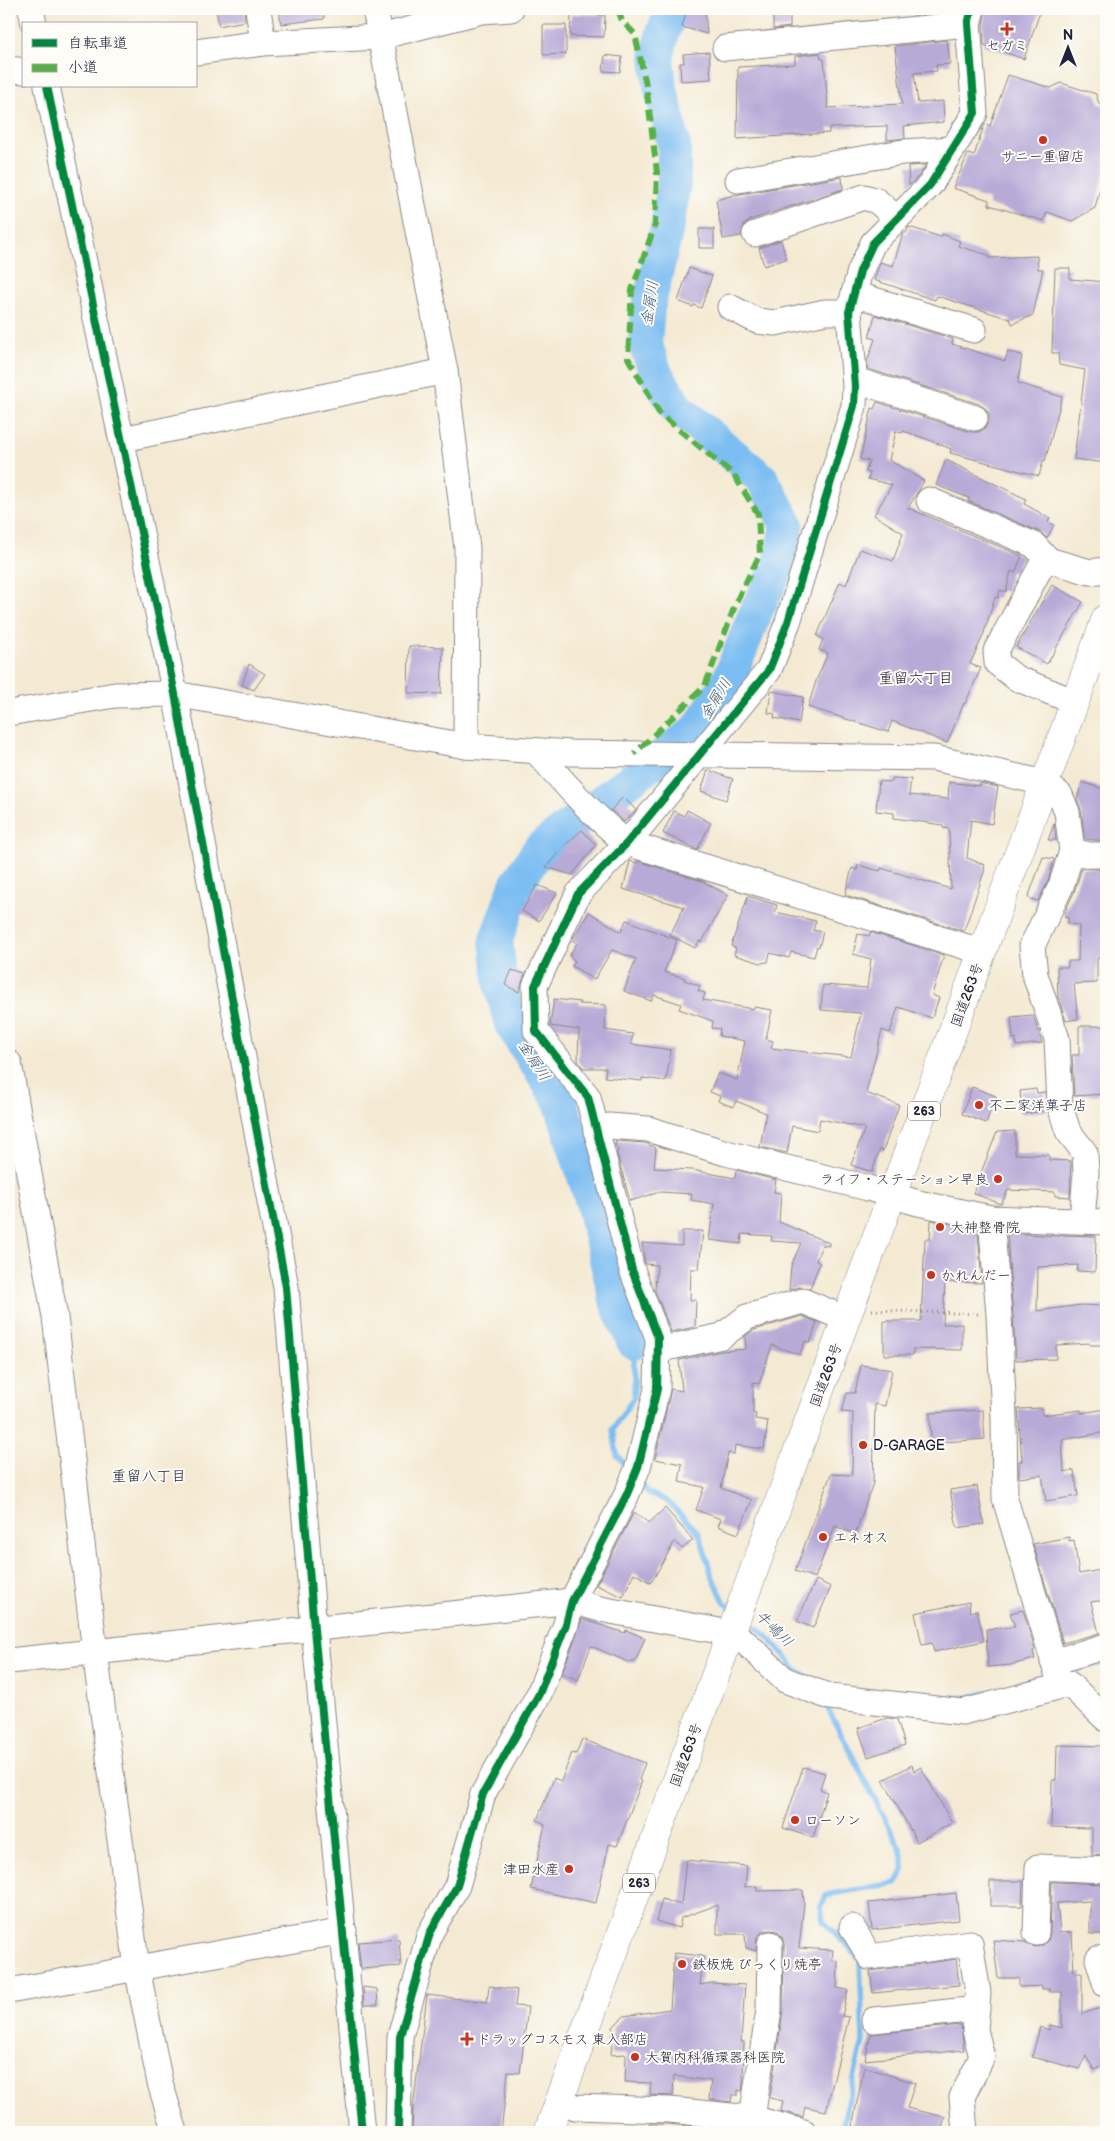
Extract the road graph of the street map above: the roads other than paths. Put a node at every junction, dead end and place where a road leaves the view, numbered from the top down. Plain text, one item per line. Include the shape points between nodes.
1 (31, 9) edge
2 (258, 9) edge
3 (375, 9) edge
4 (510, 9) edge
5 (970, 13) edge
6 (34, 22) edge
7 (380, 37) junction
8 (263, 43) junction
9 (724, 48) dead end
10 (198, 52) edge
11 (9, 69) edge
12 (22, 71) edge
13 (47, 88) edge
14 (953, 149) junction
15 (738, 180) dead end
16 (898, 219) junction
17 (755, 234) dead end
18 (852, 303) junction
19 (730, 307) dead end
20 (974, 330) dead end
21 (445, 371) junction
22 (854, 380) junction
23 (976, 418) dead end
24 (123, 439) junction
25 (929, 500) dead end
26 (1046, 557) junction
27 (1106, 570) edge
28 (1106, 618) edge
29 (175, 694) junction
30 (1075, 702) junction
31 (9, 714) edge
32 (466, 746) junction
33 (536, 752) junction
34 (700, 754) junction
35 (1045, 784) junction
36 (627, 843) junction
37 (1072, 851) junction
38 (1106, 855) edge
39 (983, 952) junction
40 (9, 1063) edge
41 (596, 1131) junction
42 (893, 1195) junction
43 (991, 1218) junction
44 (1094, 1221) edge
45 (849, 1311) junction
46 (657, 1350) junction
47 (572, 1601) junction
48 (314, 1629) junction
49 (730, 1633) junction
50 (1106, 1646) edge
51 (95, 1652) junction
52 (9, 1661) edge
53 (1053, 1662) junction
54 (1061, 1686) junction
55 (1106, 1719) edge
56 (1106, 1870) edge
57 (852, 1927) dead end
58 (344, 1931) junction
59 (1036, 1933) dead end
60 (770, 1944) dead end
61 (1106, 1958) edge
62 (137, 1968) junction
63 (1106, 1986) edge
64 (9, 1991) edge
65 (976, 2009) junction
66 (874, 2020) dead end
67 (752, 2118) junction
68 (555, 2122) edge
69 (174, 2132) edge
70 (362, 2132) edge
71 (398, 2132) edge
72 (804, 2132) edge
73 (965, 2132) edge

1 - 6 street
2 - 8 street
3 - 7 street
4 - 7 street via 482,11
5 - 9 street
5 - 14 street via 976,113
7 - 8 street
7 - 21 street
8 - 10 street
11 - 12 street
13 - 24 street
14 - 15 street via 903,152
14 - 16 street via 930,185
16 - 17 street via 877,201 864,196
16 - 18 street via 873,243 860,271
18 - 19 street via 775,323 757,321
18 - 20 street
18 - 22 street
21 - 24 street
21 - 32 street via 467,548
22 - 23 street
22 - 34 street via 854,406 788,622 769,670
24 - 29 street
25 - 26 street via 1034,545
26 - 27 street via 1090,572
26 - 30 street via 996,651 997,663 1016,678
28 - 30 highway, 国道263号 / 263
29 - 31 street via 115,695
29 - 32 street
29 - 48 street via 286,1287
30 - 35 highway, 国道263号 / 263
32 - 33 street
33 - 34 street
33 - 36 street via 584,806
34 - 35 street via 934,758
34 - 36 street
35 - 37 street via 1060,796 1067,812
35 - 39 highway, 国道263号 / 263
36 - 39 street
36 - 41 street via 578,894 535,986 536,1031 588,1097
37 - 38 street
37 - 44 street via 1061,886 1032,946 1035,975 1058,1039 1060,1106 1068,1131 1085,1153
39 - 42 highway, 国道263号 / 263
40 - 51 street via 55,1317
41 - 42 street via 609,1126 648,1129 726,1153
41 - 46 street via 632,1270 658,1338
42 - 43 street
42 - 45 highway, 国道263号 / 263
43 - 44 street
43 - 53 street via 999,1315 1005,1499
45 - 46 street via 803,1301 747,1318 722,1336
45 - 49 highway, 国道263号 / 263
46 - 47 street via 657,1389 638,1467 628,1494
47 - 48 street
47 - 49 street
47 - 71 street via 539,1694 483,1794 457,1886 430,1933 400,2036
48 - 51 street
48 - 58 street
49 - 54 street via 744,1641 785,1680 830,1697 963,1712
49 - 68 highway, 国道263号 / 263
50 - 53 street
51 - 52 street
51 - 62 street
53 - 54 street
54 - 55 street via 1069,1684
56 - 59 street via 1038,1867
57 - 65 street via 870,1957 970,1943 978,1993
58 - 62 street
58 - 70 street
60 - 67 street via 769,2010
61 - 63 street via 1098,1959
62 - 64 street
62 - 69 street via 160,2083
65 - 66 street
65 - 73 street via 975,2030 982,2057 962,2097
67 - 68 street via 669,2110 576,2107
67 - 72 street

